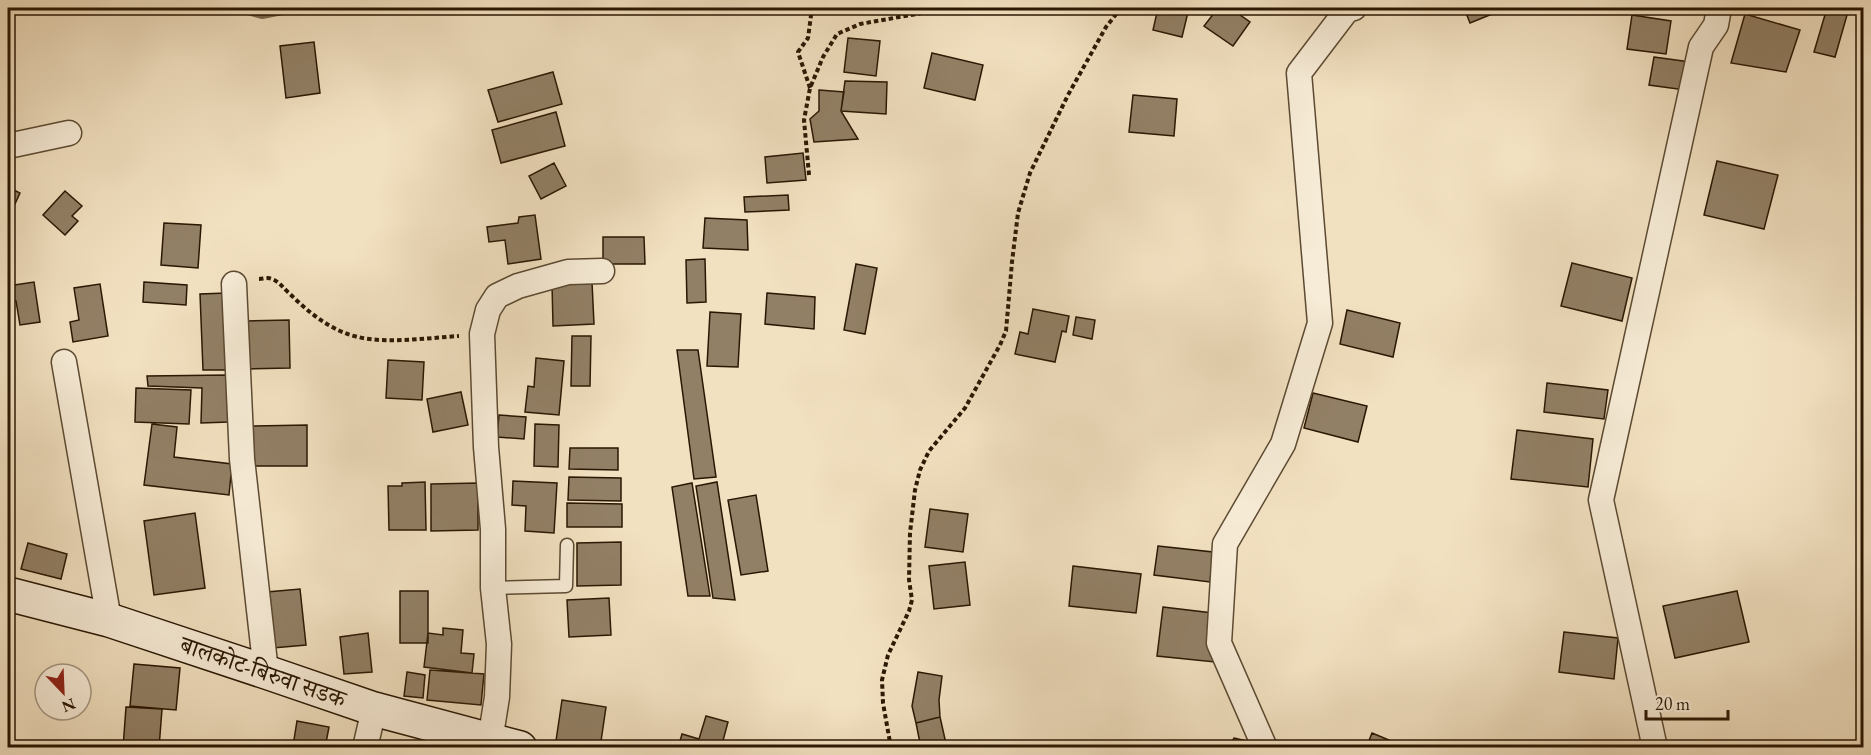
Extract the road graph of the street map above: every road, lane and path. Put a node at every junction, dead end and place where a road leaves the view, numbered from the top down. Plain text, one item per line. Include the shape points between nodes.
1 (812, 8) edge
2 (950, 8) edge
3 (1121, 8) edge
4 (1354, 8) edge
5 (1719, 8) edge
6 (810, 88) junction
7 (69, 134) dead end
8 (8, 146) edge
9 (809, 175) dead end
10 (602, 271) dead end
11 (234, 284) joint
12 (482, 334) junction
13 (64, 362) dead end
14 (567, 545) dead end
15 (493, 588) junction
16 (8, 594) edge
17 (109, 620) junction
18 (266, 672) junction
19 (374, 709) junction
20 (505, 744) edge
21 (365, 747) edge
22 (891, 747) edge
23 (1265, 747) edge
24 (1656, 747) edge

1 - 6 path via 808,38 798,52
2 - 6 path via 860,24 837,34
3 - 22 path via 1068,95 1030,173 1018,213 1006,331 1000,345 965,408 929,451 920,470 910,533 912,600 888,655 882,680
4 - 23 street via 1347,10 1299,73 1320,323 1283,444 1225,544 1219,643
5 - 24 street via 1716,25 1701,47 1601,500
6 - 9 path via 804,120
7 - 8 street
10 - 12 street via 568,272 497,296 488,310
11 - 12 path via 270,278 325,324 363,339
11 - 18 street via 242,459
12 - 15 street
13 - 17 street
14 - 15 lane via 567,586
15 - 20 street via 499,644 497,697
16 - 17 main road, बालकोट-बिरुवा सडक
17 - 18 main road, बालकोट-बिरुवा सडक
18 - 19 main road, बालकोट-बिरुवा सडक
19 - 20 main road, बालकोट-बिरुवा सडक
19 - 21 street

